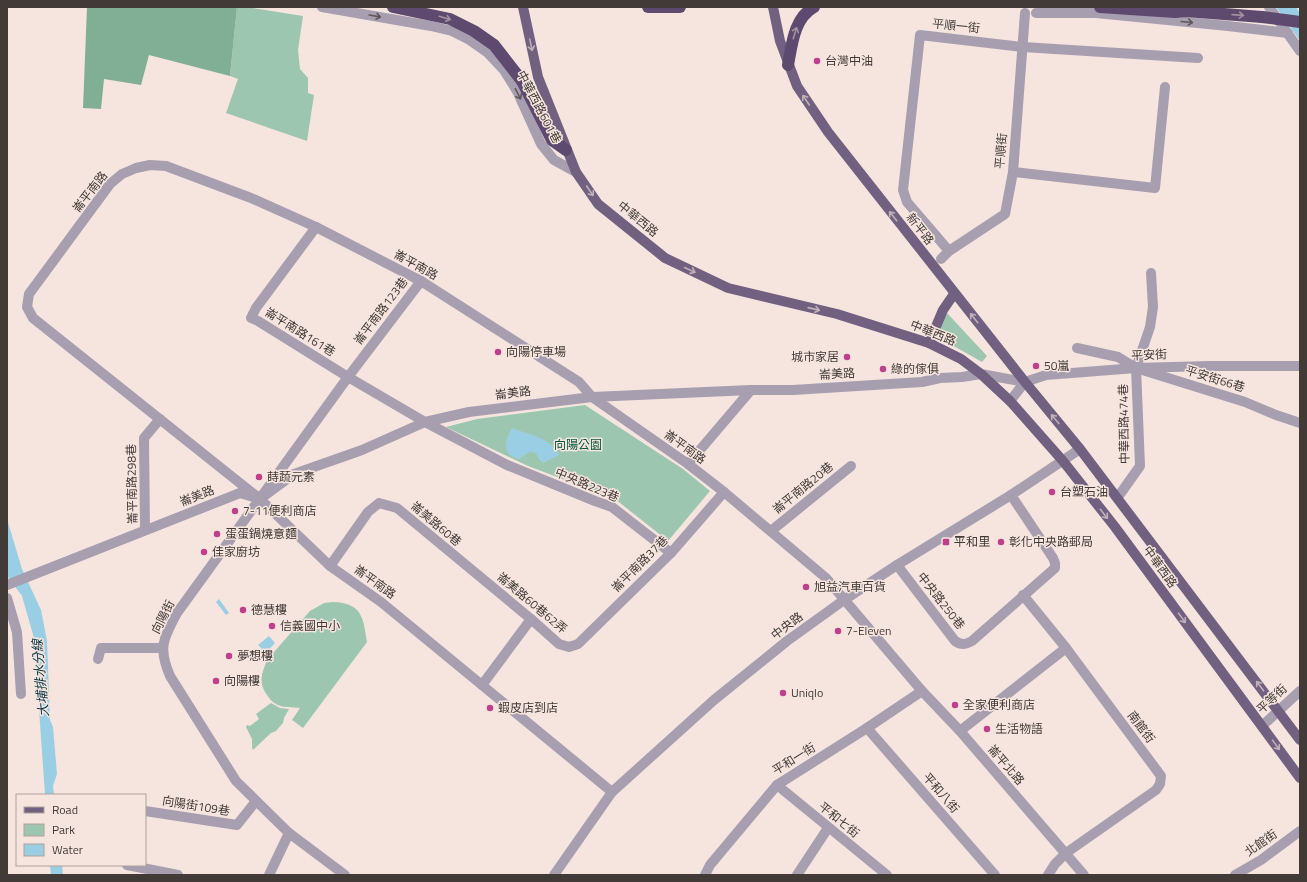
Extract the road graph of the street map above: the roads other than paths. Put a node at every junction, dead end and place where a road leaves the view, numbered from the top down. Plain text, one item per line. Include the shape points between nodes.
1 (322, 7) edge
2 (393, 7) edge
3 (523, 7) edge
4 (648, 7) edge
5 (680, 7) edge
6 (773, 7) edge
7 (814, 7) edge
8 (1100, 7) edge
9 (1182, 9) edge
10 (1266, 12) edge
11 (1025, 13) dead end
12 (1036, 13) dead end
13 (1300, 22) edge
14 (1288, 33) junction
15 (1023, 47) junction
16 (1300, 51) edge
17 (1198, 58) dead end
18 (788, 65) junction
19 (1164, 87) dead end
20 (566, 150) junction
21 (576, 172) junction
22 (1013, 172) junction
23 (316, 227) junction
24 (949, 251) junction
25 (941, 259) dead end
26 (1151, 273) dead end
27 (421, 280) junction
28 (954, 294) junction
29 (929, 343) junction
30 (1077, 348) dead end
31 (1300, 366) edge
32 (1136, 368) junction
33 (981, 374) junction
34 (348, 377) junction
35 (1025, 382) junction
36 (751, 390) junction
37 (592, 397) junction
38 (1010, 401) junction
39 (160, 419) junction
40 (425, 422) junction
41 (1300, 424) edge
42 (1080, 449) junction
43 (1063, 461) junction
44 (688, 464) junction
45 (852, 466) dead end
46 (724, 492) junction
47 (1011, 494) junction
48 (1118, 497) junction
49 (260, 499) junction
50 (145, 530) junction
51 (771, 532) junction
52 (671, 552) junction
53 (897, 565) junction
54 (330, 566) junction
55 (479, 576) joint
56 (7, 585) edge
57 (1023, 595) junction
58 (7, 598) edge
59 (844, 600) junction
60 (531, 619) junction
61 (569, 647) joint
62 (163, 648) junction
63 (1066, 648) junction
64 (98, 659) dead end
65 (482, 684) junction
66 (922, 691) junction
67 (1300, 691) edge
68 (21, 694) dead end
69 (1278, 711) junction
70 (1262, 726) junction
71 (867, 728) junction
72 (960, 731) junction
73 (1300, 740) edge
74 (1300, 778) edge
75 (777, 785) junction
76 (612, 792) junction
77 (256, 801) junction
78 (146, 811) edge
79 (828, 828) junction
80 (1300, 831) edge
81 (289, 833) junction
82 (1066, 853) junction
83 (132, 866) edge
84 (1249, 872) edge
85 (881, 873) edge
86 (555, 874) edge
87 (178, 875) edge
88 (269, 875) edge
89 (345, 875) edge
90 (705, 875) edge
91 (797, 875) edge
92 (995, 875) edge
93 (1048, 875) edge
94 (1084, 875) edge
95 (1235, 875) edge

1 -> 21 street, 中華西路601巷 via 431,26 452,31 468,39 488,53 504,70 517,91 541,144 554,160
2 -> 20 highway via 450,19 494,45 522,81 552,140
3 -> 20 main road, 中華西路 via 538,77
4 - 5 highway
6 - 18 main road, 新平路
18 -> 7 highway via 796,28
8 - 9 highway via 1175,12
9 -> 10 highway
10 - 13 highway, bridge
10 - 14 street
11 - 15 street, 平順街
12 -> 14 street via 1096,13
14 - 16 street
15 - 17 street, 平順一街
15 - 22 street, 平順街
15 - 24 street, 平順一街 via 920,35 903,190 907,202
28 -> 18 main road, 新平路 via 828,132 797,86
19 - 22 street via 1155,188
20 - 21 main road, 中華西路
21 -> 29 main road, 中華西路 via 598,204 664,258 728,288 837,314
22 - 24 street, 平順街 via 1005,214
23 - 27 street, 崙平南路
23 - 34 street, 崙平南路161巷 via 251,318
23 - 39 street, 崙平南路 via 251,198 166,166 150,165 136,168 122,174 110,184 30,294 27,307 33,318
24 - 25 street, 平順街
26 - 32 street, 中華西路474巷 via 1151,320
27 - 34 street, 崙平南路123巷
27 - 37 street, 崙平南路 via 579,382
28 - 29 main road via 943,310
35 -> 28 main road, 新平路
29 - 33 main road, 中華西路 via 961,359
30 - 32 street, 平安街66巷 via 1118,357
31 - 32 street, 平安街
32 - 35 street, 平安街 via 1046,375
32 - 41 street, 平安街66巷 via 1245,402
32 - 48 street, 中華西路474巷 via 1140,466
33 - 35 street, 崙美路
33 - 36 street, 崙美路 via 922,382
33 - 38 main road, 中華西路
34 - 40 street, 中央路223巷
34 - 49 street, 向陽街
35 - 38 street
42 -> 35 main road, 新平路
36 - 37 street, 崙美路
36 - 44 street
37 - 40 street, 崙美路 via 469,412
37 - 44 street, 崙平南路
38 - 43 main road, 中華西路
39 - 49 street, 崙平南路
39 - 50 street, 崙平南路298巷 via 144,438
40 - 49 street, 崙美路 via 362,450 294,474
40 - 52 street, 中央路223巷 via 507,465 612,507
42 - 43 street, 中央路
42 - 48 main road, 中華西路
43 - 47 street, 中央路
43 -> 70 main road, 中華西路
44 - 46 street, 崙平南路
45 - 51 street, 崙平南路20巷
46 - 51 street, 崙平南路
46 - 52 street, 崙平南路37巷
47 - 53 street, 中央路
47 - 57 street via 1055,563 1055,568
69 -> 48 main road, 中華西路
49 - 50 street, 崙美路 via 240,493
49 - 54 street, 崙平南路
49 - 62 street, 向陽街 via 177,613 166,634
50 - 56 street, 崙美路
51 - 59 street, 崙平南路 via 826,578
52 - 61 street, 崙平南路37巷 via 578,644
53 - 57 street, 中央路250巷 via 955,641 960,644 972,642
53 - 59 street, 中央路
54 - 55 street, 崙美路60巷 via 368,512 379,503 397,508
54 - 65 street, 崙平南路 via 381,602
55 - 60 street, 崙美路60巷62弄
57 - 63 street, 南館街
58 - 68 street via 17,632
59 - 66 street, 崙平北路
59 - 76 street, 中央路 via 714,700
60 - 61 street, 崙美路60巷62弄 via 559,644
60 - 65 street
62 - 64 street via 101,648
62 - 77 street, 向陽街 via 164,662 170,676 236,781
63 - 72 street
63 - 82 street, 南館街 via 1161,776 1156,790
65 - 76 street, 崙平南路
66 - 71 street, 平和一街
66 - 72 street, 崙平北路
67 - 69 street, 平等街
69 - 70 street, 平等街
69 - 73 main road, 中華西路
70 -> 74 main road, 中華西路
71 - 75 street, 平和一街
71 - 92 street, 平和八街
72 - 82 street, 崙平北路
75 - 79 street, 平和七街
75 - 90 street, 平和一街 via 710,865
76 - 86 street, 中央路
77 - 78 street, 向陽街109巷 via 238,825
77 - 81 street, 向陽街
79 - 85 street, 平和七街
79 - 91 street
80 - 84 street, 北館街
81 - 88 street
81 - 89 street, 向陽街
82 - 93 street
82 - 94 street, 崙平北路
83 - 87 street
84 - 95 street, 北館街

